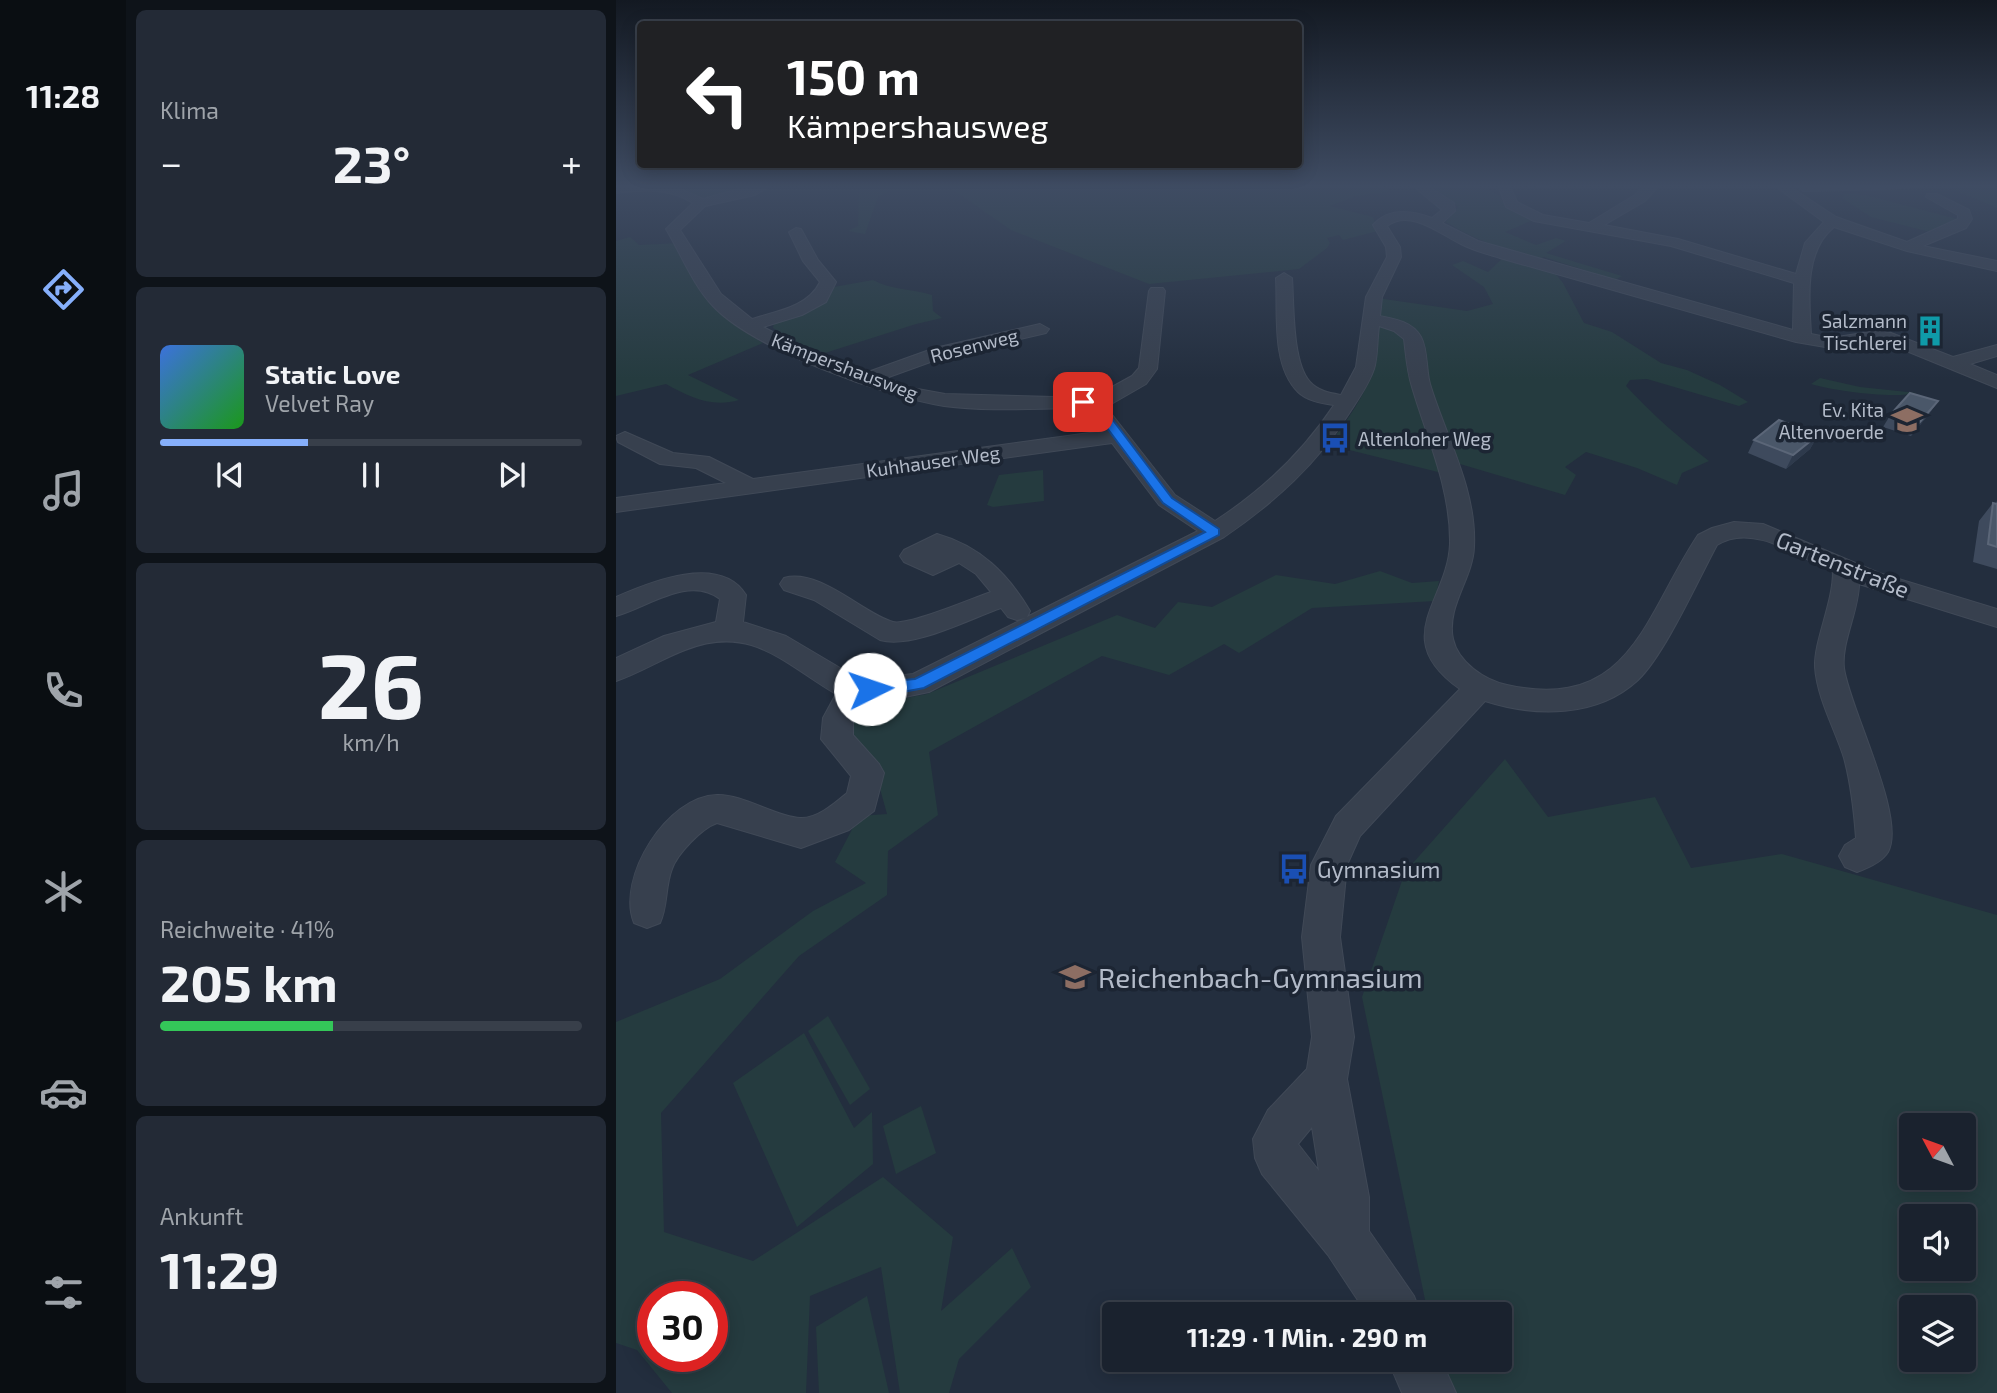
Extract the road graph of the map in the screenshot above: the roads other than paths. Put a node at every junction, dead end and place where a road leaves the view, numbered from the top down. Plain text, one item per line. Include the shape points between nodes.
1 (685, 249) edge
2 (805, 249) edge
3 (1393, 249) edge
4 (1488, 249) edge
5 (1697, 249) edge
6 (1813, 249) edge
7 (1924, 249) edge
8 (1997, 266) edge
9 (1284, 278) dead end
10 (1800, 280) junction
11 (1157, 291) dead end
12 (1372, 319) junction
13 (748, 326) junction
14 (1040, 329) dead end
15 (1802, 338) junction
16 (1997, 350) edge
17 (1954, 363) junction
18 (868, 378) junction
19 (1997, 382) edge
20 (1346, 402) junction
21 (1094, 405) junction
22 (1116, 436) junction
23 (625, 439) dead end
24 (749, 486) junction
25 (616, 505) edge
26 (1215, 532) junction
27 (957, 553) dead end
28 (1846, 570) junction
29 (793, 584) dead end
30 (1006, 596) junction
31 (616, 607) edge
32 (1997, 618) edge
33 (1029, 629) junction
34 (728, 631) junction
35 (616, 670) edge
36 (1481, 687) junction
37 (853, 689) junction
38 (1857, 856) dead end
39 (647, 911) dead end
40 (1326, 1079) junction
41 (1345, 1238) junction
42 (1388, 1302) edge
43 (1419, 1372) edge
44 (1429, 1393) edge

1 - 13 street, Kämpershausweg via 714,297
2 - 13 street via 828,282 820,299
3 - 12 street via 1394,257 1374,298
4 - 15 street
5 - 10 street
6 - 10 street
7 - 8 street
9 - 20 street via 1296,374 1314,394
10 - 15 street
11 - 21 street via 1148,369 1139,380
12 - 20 street via 1365,367
12 - 36 street via 1400,327 1413,339 1422,389 1449,463 1462,542 1438,637 1448,660
13 - 18 street, Kämpershausweg via 792,349
14 - 18 street, Rosenweg via 941,352
15 - 17 street via 1831,343 1883,336
16 - 17 street
17 - 19 street
18 - 21 street, Kämpershausweg via 907,393 945,400
20 - 26 street via 1299,466
21 - 22 street
22 - 24 street, Kuhhauser Weg
22 - 26 street via 1167,500
23 - 24 street via 668,459 701,462
24 - 25 street, Kuhhauser Weg
26 - 33 street
27 - 30 street via 991,574
28 - 32 street, Gartenstraße
28 - 36 street, Gartenstraße via 1763,531 1747,528 1716,534 1707,540 1643,654 1613,684 1586,695 1552,700 1518,698
28 - 38 street via 1829,664 1871,811 1874,845
29 - 30 street via 823,594 890,633 916,629
30 - 33 street
31 - 34 street via 672,586 714,583 733,595
33 - 37 street via 919,684 887,690
34 - 35 street via 685,639
34 - 37 street via 762,635
36 - 40 street via 1360,812 1338,842 1329,865 1321,937 1333,1037
37 - 39 street via 838,718 837,739 868,773 862,801 837,820 801,833 717,809 692,817 655,862
40 - 41 street via 1346,1196
40 - 41 street via 1275,1139 1278,1158
41 - 42 street
43 - 44 street

